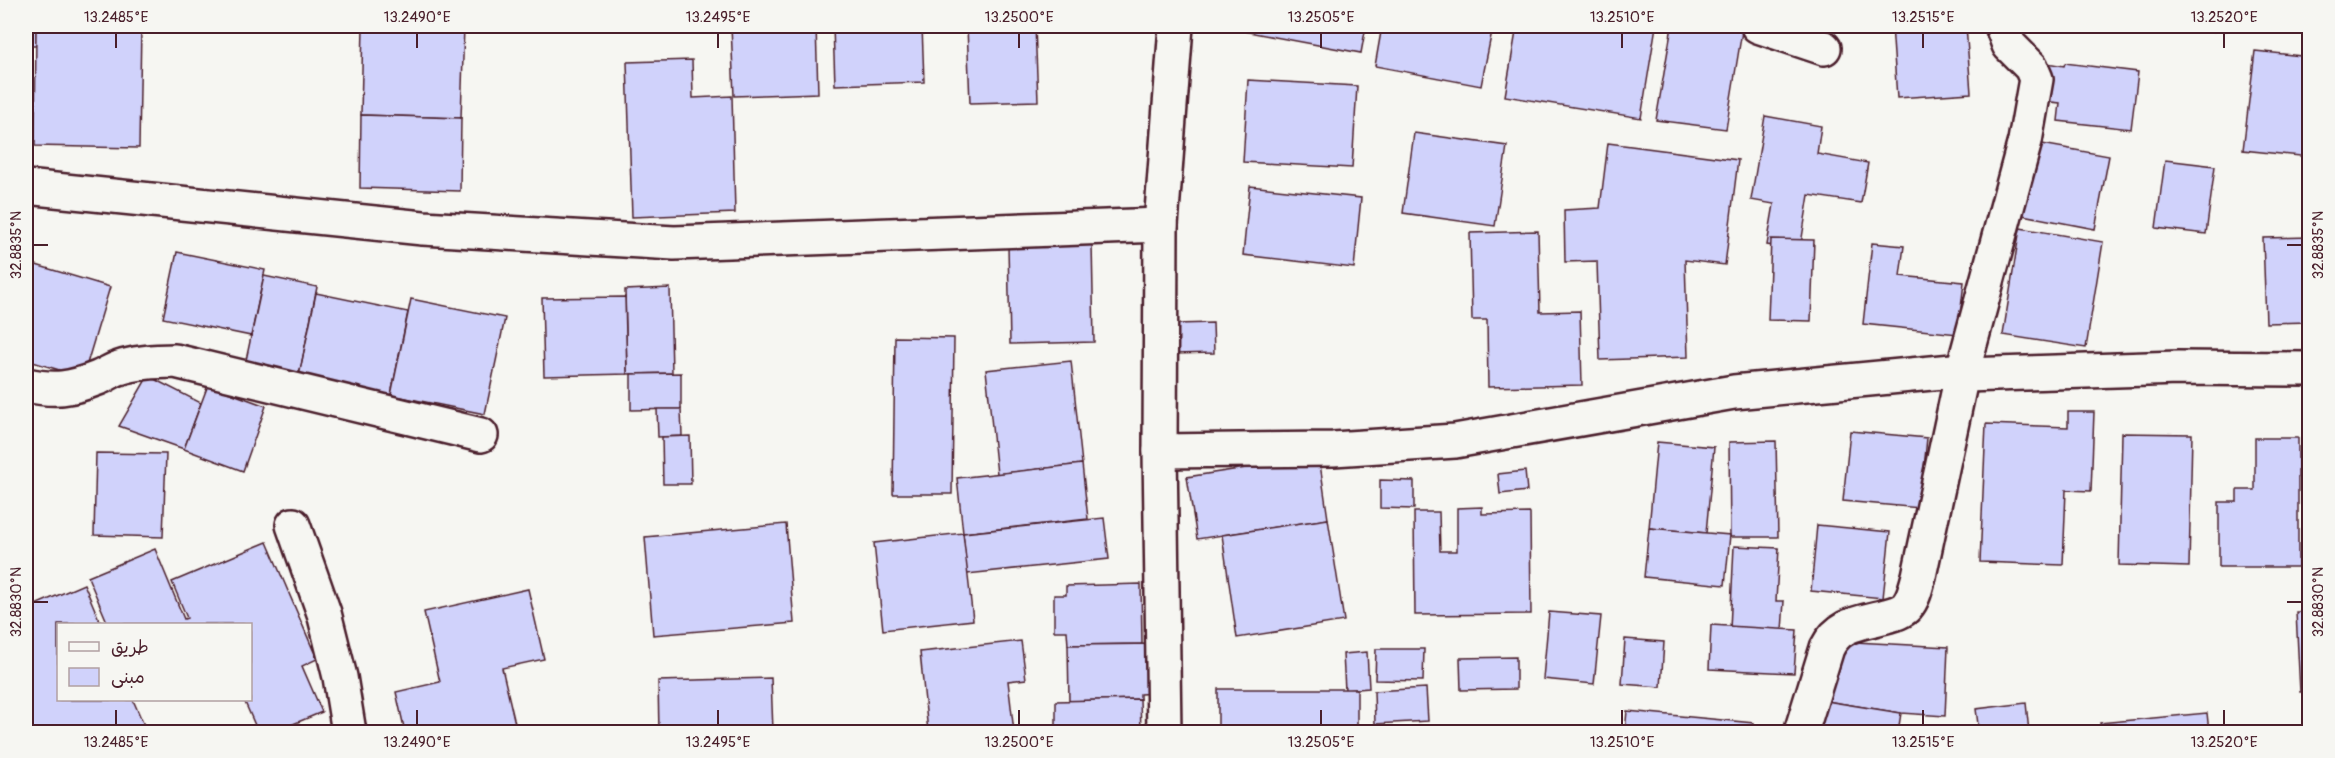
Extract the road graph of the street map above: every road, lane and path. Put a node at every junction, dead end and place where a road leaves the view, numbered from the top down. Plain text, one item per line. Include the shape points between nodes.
1 (1176, 26) edge
2 (1758, 26) edge
3 (2002, 26) edge
4 (1824, 48) dead end
5 (26, 187) edge
6 (1161, 225) junction
7 (2310, 369) edge
8 (1963, 370) junction
9 (26, 385) edge
10 (481, 435) dead end
11 (1160, 451) junction
12 (293, 525) dead end
13 (349, 732) edge
14 (1164, 732) edge
15 (1801, 732) edge

1 - 6 street
2 - 4 street
3 - 8 street via 2009,45 2031,67 2036,79 2025,141
5 - 6 street via 423,228 674,243
6 - 11 street
7 - 8 street via 2178,368 1966,375
8 - 11 street via 1734,392 1455,441 1333,449
8 - 15 street via 1912,597 1896,613 1844,628 1832,637
9 - 10 street via 56,390 118,368 175,361
11 - 14 street
12 - 13 street via 324,613

